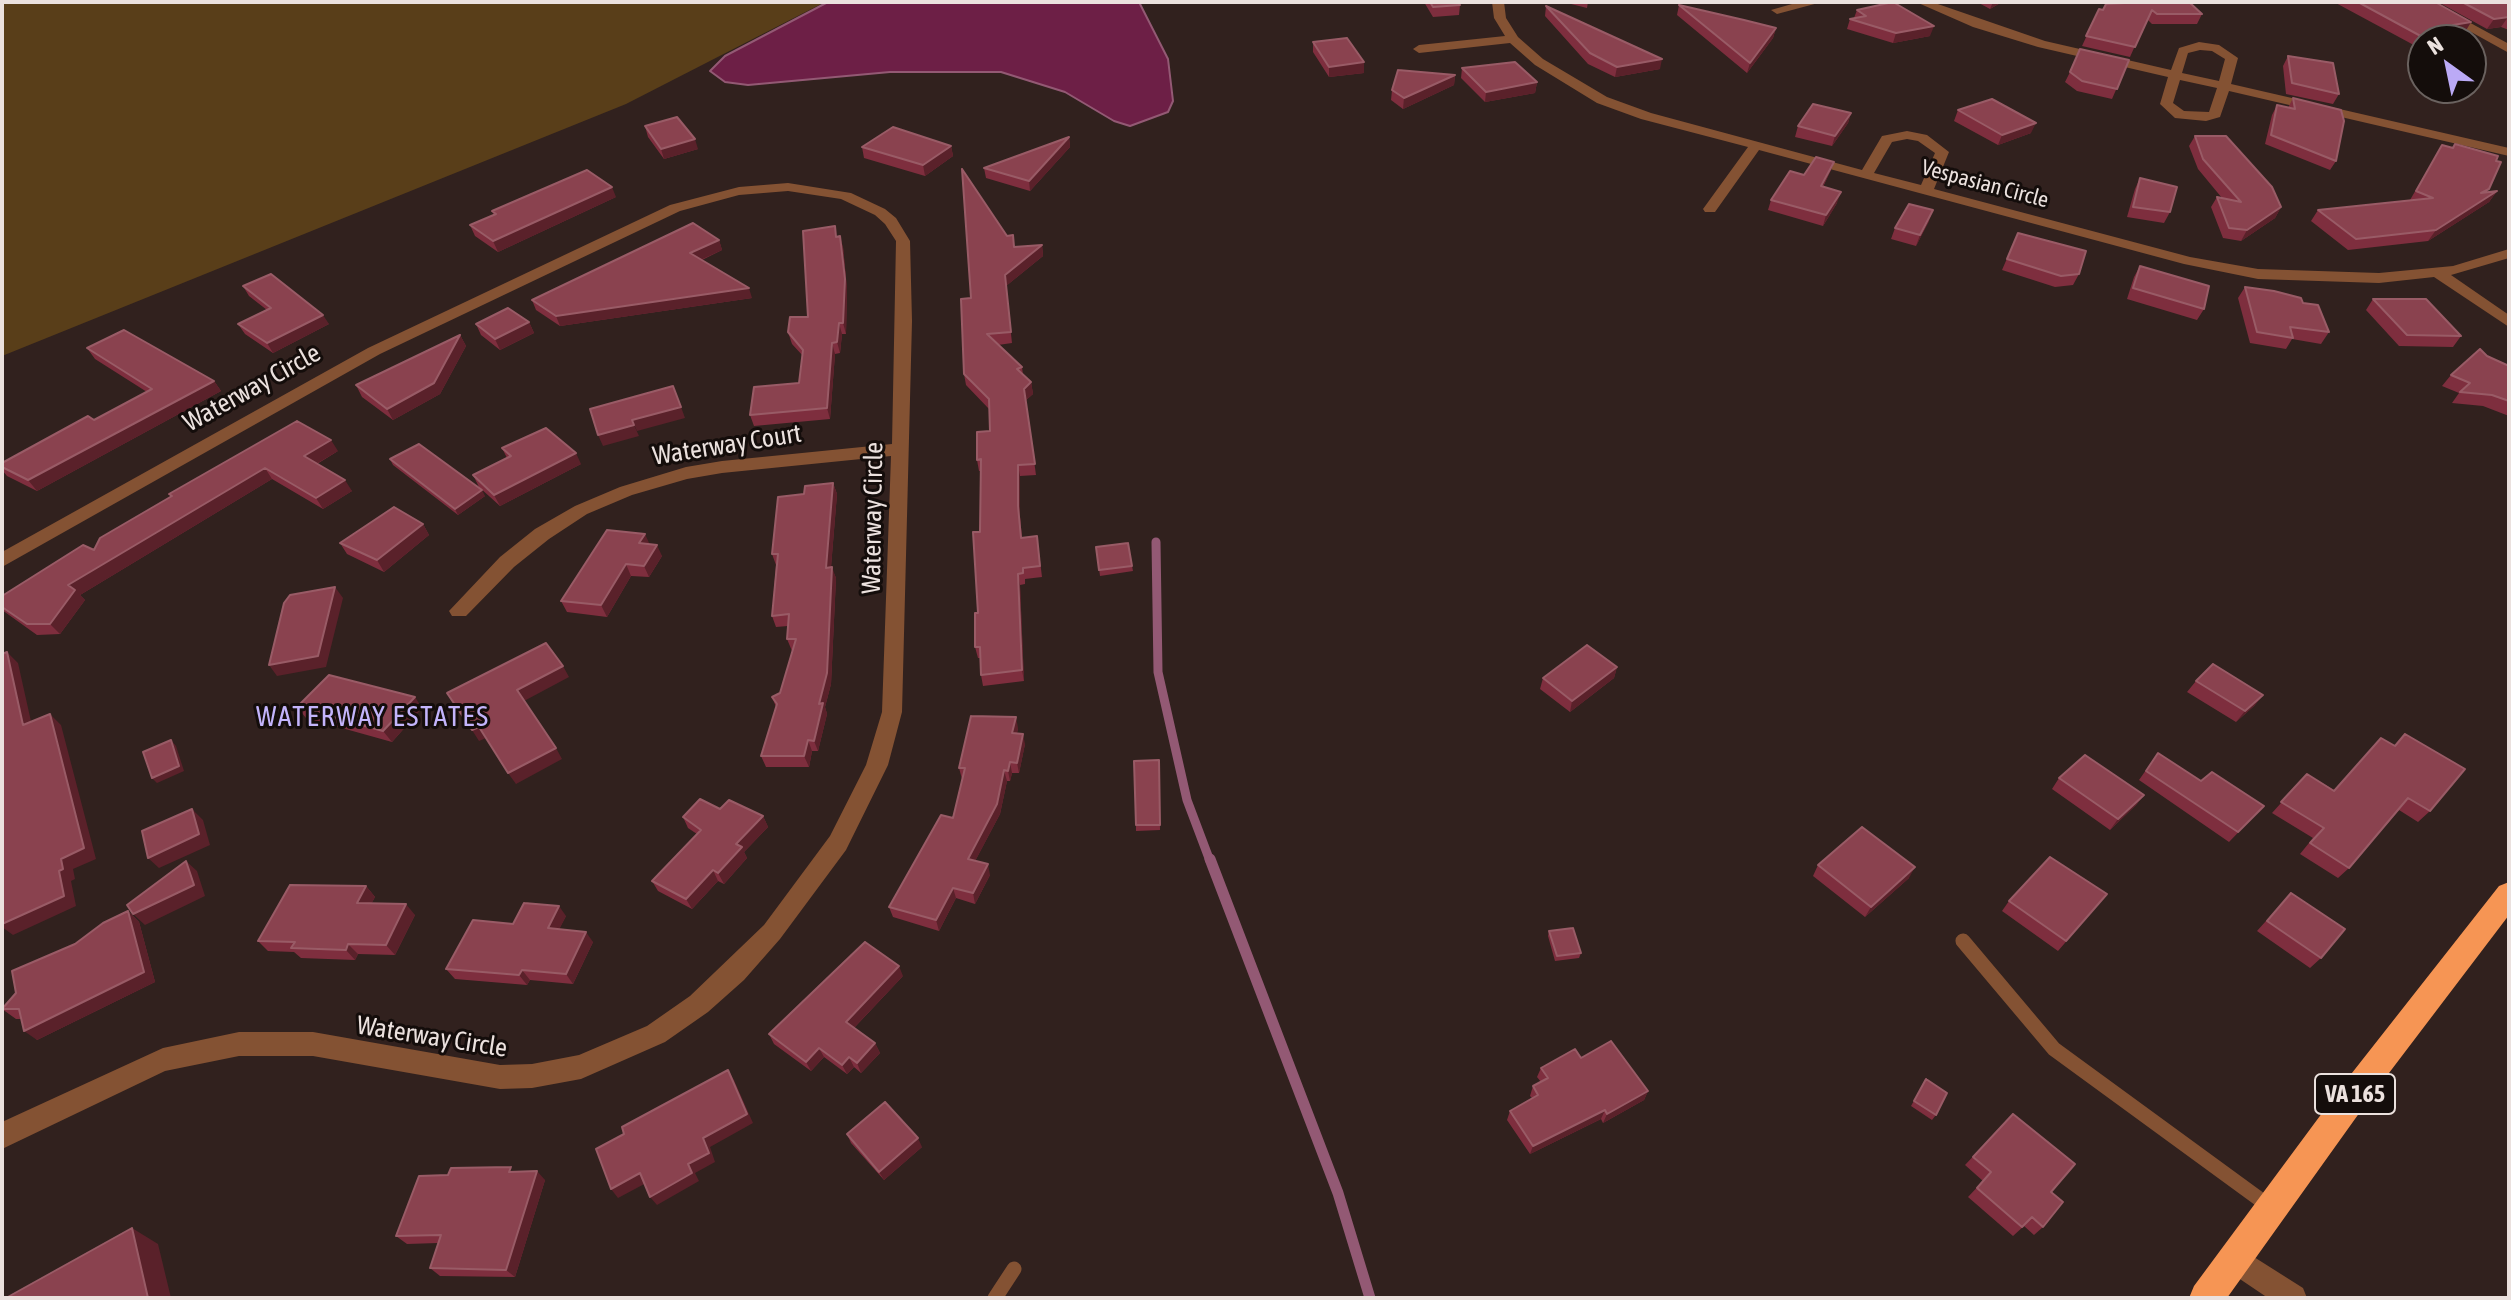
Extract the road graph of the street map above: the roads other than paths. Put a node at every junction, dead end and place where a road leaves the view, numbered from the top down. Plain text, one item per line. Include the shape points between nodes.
1 (1498, 2) edge
2 (1816, 2) edge
3 (1922, 2) edge
4 (2423, 2) edge
5 (1777, 10) dead end
6 (1513, 39) junction
7 (1419, 49) dead end
8 (2509, 49) edge
9 (2176, 74) junction
10 (2225, 84) junction
11 (2509, 138) edge
12 (1756, 145) junction
13 (2509, 152) edge
14 (1866, 175) junction
15 (1926, 191) junction
16 (1710, 209) dead end
17 (2509, 253) edge
18 (2437, 272) junction
19 (2509, 322) edge
20 (900, 449) junction
21 (2, 560) edge
22 (459, 611) dead end
23 (2509, 894) edge
24 (1963, 941) dead end
25 (2, 1136) edge
26 (2272, 1208) junction
27 (2235, 1259) junction
28 (1014, 1269) dead end
29 (995, 1298) edge
30 (2206, 1298) edge
31 (2293, 1298) edge

1 - 6 street, Vespasian Circle via 1500,18
2 - 5 street
3 - 9 street via 2042,44
4 - 8 street
6 - 7 street
6 - 12 street, Vespasian Circle via 1550,70 1602,100
9 - 10 street
9 - 10 street via 2183,51 2215,48 2232,58
9 - 10 street via 2166,104 2180,115 2215,114
10 - 11 street
10 - 13 street
12 - 14 street, Vespasian Circle
12 - 16 street
14 - 15 street, Vespasian Circle
14 - 15 street via 1887,139 1922,138 1942,152
15 - 18 street, Vespasian Circle via 2189,261 2258,274 2379,278
17 - 18 street, Vespasian Circle
18 - 19 street
20 - 21 street, Waterway Circle via 903,241 897,230 880,212 846,196 806,188 739,191 675,208 374,351
20 - 22 street, Waterway Court via 722,467 626,491 542,534
20 - 25 street, Waterway Circle via 892,712 877,765 838,843 781,921 735,972 678,1020 608,1057 532,1076 500,1077 313,1044 209,1049 163,1060
23 - 26 highway, VA 165
24 - 26 lane via 2054,1049
26 - 27 highway, VA 165
27 - 30 highway, VA 165
27 - 31 street
28 - 29 lane

